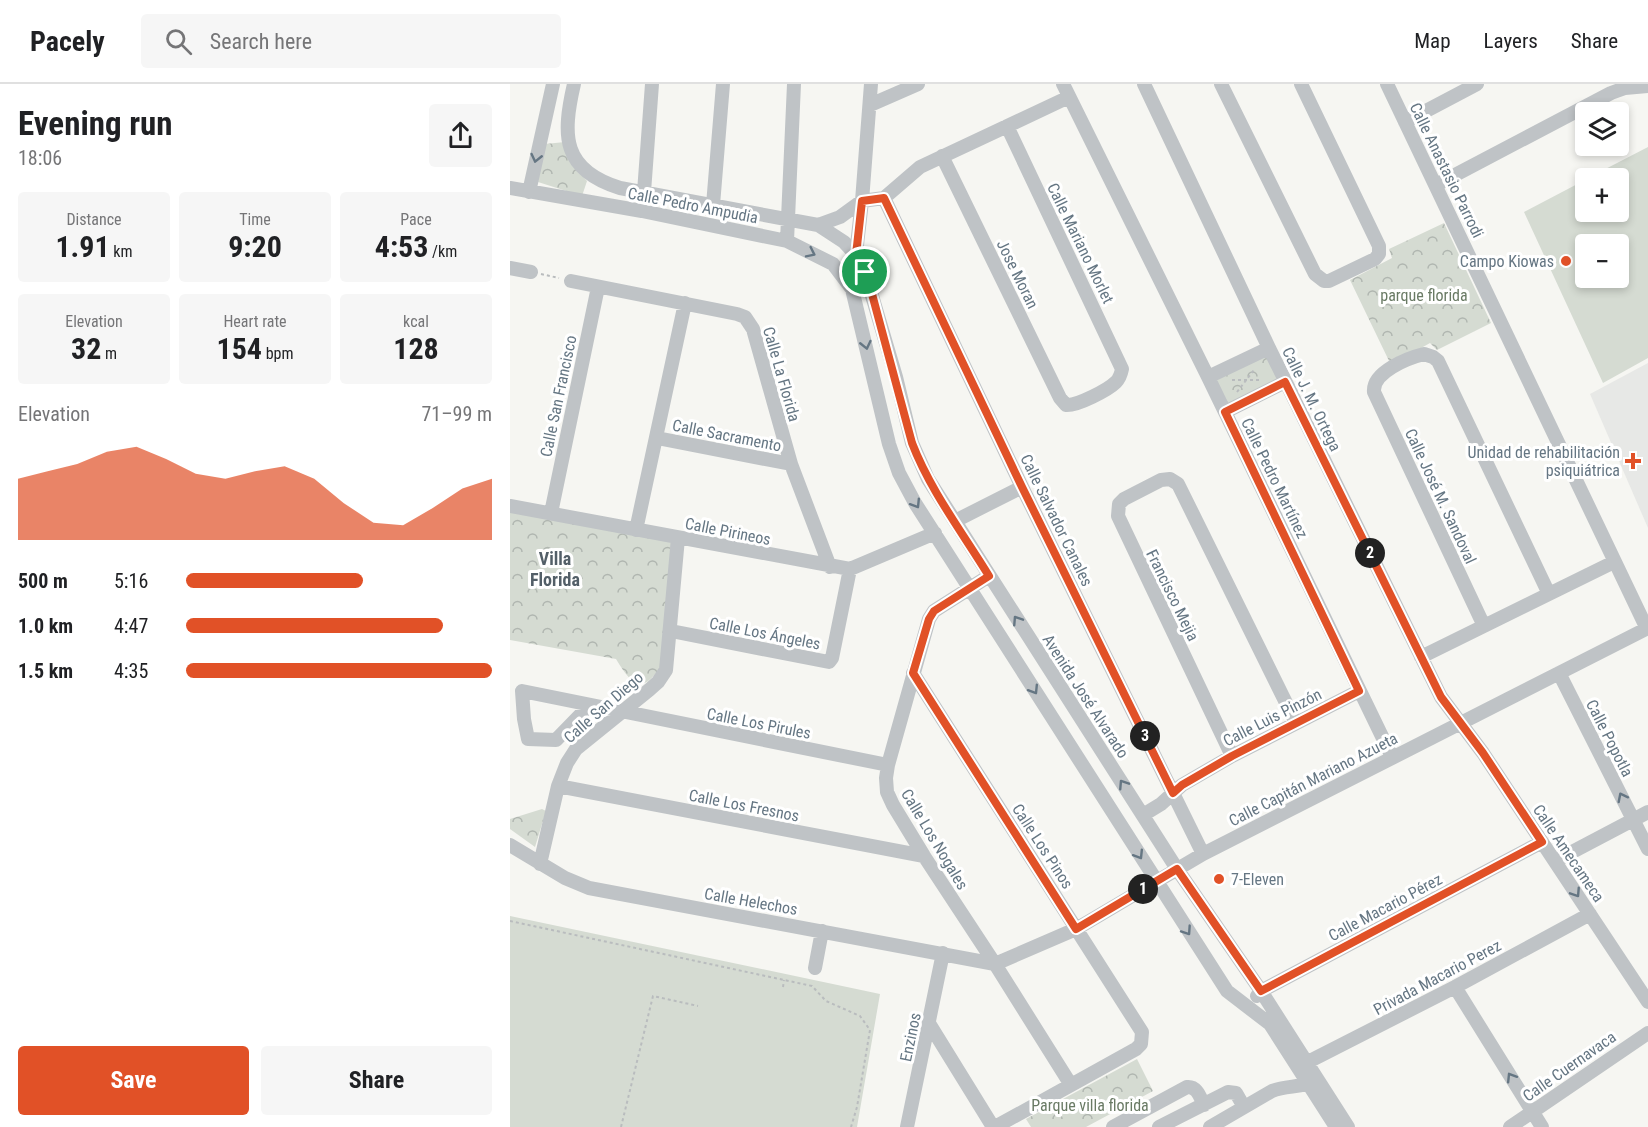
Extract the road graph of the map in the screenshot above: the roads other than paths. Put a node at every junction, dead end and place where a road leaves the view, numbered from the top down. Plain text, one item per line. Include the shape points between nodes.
1 (554, 84) edge
2 (574, 84) edge
3 (652, 84) edge
4 (723, 84) edge
5 (794, 84) edge
6 (872, 84) edge
7 (918, 84) edge
8 (1064, 84) edge
9 (1144, 84) edge
10 (1221, 84) edge
11 (1300, 84) edge
12 (1387, 84) edge
13 (1477, 84) edge
14 (1648, 86) edge
15 (1608, 88) edge
16 (1069, 97) junction
17 (870, 105) junction
18 (1406, 122) junction
19 (1007, 126) junction
20 (543, 131) junction
21 (567, 134) junction
22 (942, 156) junction
23 (594, 178) junction
24 (1436, 185) junction
25 (510, 188) edge
26 (529, 192) junction
27 (644, 192) junction
28 (884, 198) junction
29 (862, 201) junction
30 (587, 202) junction
31 (713, 205) junction
32 (788, 218) junction
33 (818, 225) junction
34 (787, 241) junction
35 (856, 255) junction
36 (510, 268) edge
37 (531, 272) road end
38 (570, 281) road end
39 (598, 287) junction
40 (852, 289) junction
41 (685, 303) junction
42 (1269, 348) junction
43 (1208, 376) junction
44 (1285, 382) junction
45 (1066, 405) joint
46 (1225, 412) junction
47 (657, 438) junction
48 (791, 464) junction
49 (1022, 487) junction
50 (510, 506) edge
51 (551, 513) junction
52 (955, 521) junction
53 (636, 530) junction
54 (935, 533) junction
55 (678, 538) junction
56 (1614, 562) junction
57 (830, 567) junction
58 (850, 569) junction
59 (989, 576) junction
60 (969, 588) junction
61 (1549, 594) junction
62 (1484, 626) junction
63 (1647, 628) edge
64 (671, 631) junction
65 (1421, 657) junction
66 (913, 673) junction
67 (1559, 674) junction
68 (1359, 691) junction
69 (590, 705) junction
70 (624, 712) junction
71 (1296, 723) junction
72 (1460, 724) junction
73 (1232, 756) junction
74 (1392, 757) junction
75 (888, 765) junction
76 (558, 786) junction
77 (1173, 793) junction
78 (1648, 812) edge
79 (1143, 815) junction
80 (1633, 820) junction
81 (1542, 842) junction
82 (510, 845) edge
83 (1648, 849) edge
84 (1203, 854) junction
85 (924, 856) junction
86 (1555, 861) junction
87 (540, 864) junction
88 (1177, 869) junction
89 (1156, 882) junction
90 (1590, 914) junction
91 (1076, 929) junction
92 (822, 931) junction
93 (943, 953) junction
94 (995, 964) junction
95 (816, 968) dead end
96 (1455, 987) junction
97 (1261, 991) junction
98 (1648, 1002) edge
99 (1249, 1007) junction
100 (930, 1025) junction
101 (1648, 1033) edge
102 (1303, 1064) junction
103 (1314, 1082) junction
104 (1071, 1085) junction
105 (1204, 1105) junction
106 (1244, 1107) junction
107 (1532, 1112) junction
108 (907, 1127) edge
109 (994, 1127) edge
110 (1113, 1127) edge
111 (1160, 1127) edge
112 (1210, 1127) edge
113 (1336, 1127) edge
114 (1348, 1127) edge
115 (1510, 1127) edge
116 (1542, 1127) edge

1 - 20 street
2 - 21 street
3 - 27 street
4 - 31 street
5 - 32 street
6 - 17 street
7 - 17 street
8 - 16 street, Calle Pedro Martínez
9 - 42 street, Calle J. M. Ortega
10 - 11 street via 1315,273 1324,281 1379,254 1377,238
12 - 18 street, Calle Anastasio Parrodi
13 - 18 street
14 - 15 street
15 - 24 street
16 - 19 street
16 - 43 street, Calle Pedro Martínez
17 - 29 street
18 - 24 street, Calle Anastasio Parrodi
19 - 22 street
19 - 45 street, Calle Mariano Morlet via 1120,362 1121,375 1114,384 1076,404
20 - 21 street
20 -> 26 street
21 - 23 street, Calle Pedro Ampudia via 573,155
22 - 28 street via 920,166
22 - 45 street, Jose Moran
23 - 27 street, Calle Pedro Ampudia
23 - 30 street
24 - 56 street, Calle Anastasio Parrodi
25 - 26 street, Calle Pedro Ampudia
26 - 30 street, Calle Pedro Ampudia
27 - 31 street, Calle Pedro Ampudia
28 - 29 street
28 - 49 street, Calle Salvador Canales
29 - 33 street via 840,217
29 - 35 street
30 - 34 street, Calle Pedro Ampudia
31 - 32 street, Calle Pedro Ampudia
32 - 33 street, Calle Pedro Ampudia
32 - 34 street
33 - 35 street, Calle Pedro Ampudia
34 -> 40 street, Calle Pedro Ampudia via 833,264
35 - 40 street
35 - 52 street, Avenida José Alvarado via 872,294 912,443 928,479
36 - 37 street
38 - 39 street, Calle La Florida
39 - 41 street, Calle La Florida
39 - 51 street, Calle San Francisco
40 -> 54 street, Avenida José Alvarado via 892,454 906,487
41 - 47 street
41 - 48 street, Calle La Florida via 738,314 749,321
42 - 43 street
42 - 44 street, Calle J. M. Ortega
43 - 46 street, Calle Pedro Martínez
44 - 46 street
44 - 65 street, Calle J. M. Ortega
46 - 68 street, Calle Pedro Martínez
47 - 48 street, Calle Sacramento
47 - 53 street
48 - 57 street, Calle La Florida
49 - 52 street
49 - 77 street, Calle Salvador Canales
50 - 51 street, Calle Pirineos
51 - 53 street, Calle Pirineos
52 - 59 street, Avenida José Alvarado
53 - 55 street, Calle Pirineos
54 - 58 street, Calle Pirineos
54 - 60 street, Avenida José Alvarado
55 - 57 street, Calle Pirineos
55 - 64 street, Calle San Diego
56 - 61 street
56 - 63 street, Calle Anastasio Parrodi
57 - 58 street, Calle Pirineos
58 - 64 street, Calle Los Ángeles via 829,662
59 - 60 street, Calle Los Nogales
79 -> 59 street, Avenida José Alvarado
60 - 66 street, Calle Los Nogales via 934,611
60 -> 89 street, Avenida José Alvarado
61 - 62 street
61 - 62 street, Calle José M. Sandoval via 1438,361 1428,355 1418,356 1383,372 1376,380 1374,392
62 - 65 street
63 - 67 street, Calle Capitán Mariano Azueta
64 - 70 street, Calle San Diego via 666,670
65 - 72 street, Calle J. M. Ortega
66 - 75 street, Calle Los Nogales
66 - 91 street, Calle Los Pinos
67 - 72 street, Calle Capitán Mariano Azueta
80 -> 67 street, Calle Popotla
68 - 71 street, Calle Luis Pinzón
68 - 74 street, Calle Pedro Martínez
69 - 69 street, Calle Los Pirules via 522,691 528,739 556,740
69 - 70 street, Calle Los Pirules
70 - 75 street, Calle Los Pirules
70 - 76 street, Calle San Diego via 576,749
71 - 73 street, Calle Luis Pinzón
71 - 73 street, Francisco Mejia via 1174,480 1161,480 1124,499 1119,504 1118,516
72 - 74 street, Calle Capitán Mariano Azueta
72 - 81 street, Calle Amecameca
73 - 77 street, Calle Luis Pinzón
74 - 84 street, Calle Capitán Mariano Azueta
75 - 85 street, Calle Los Nogales via 887,792
76 - 85 street, Calle Los Fresnos
76 - 87 street, Calle San Diego
77 - 79 street, Calle Luis Pinzón
77 - 84 street, Calle Salvador Canales
78 - 80 street
79 - 88 street, Avenida José Alvarado
80 - 83 street, Calle Popotla
80 - 86 street
81 - 86 street, Calle Amecameca
81 - 97 street, Calle Macario Pérez
82 - 87 street, Calle Helechos
84 - 88 street, Calle Capitán Mariano Azueta
85 - 94 street, Calle Los Nogales
86 -> 90 street, Calle Amecameca
87 - 92 street, Calle Helechos via 589,888
88 - 89 street, Calle Capitán Mariano Azueta
88 - 97 street, Avenida José Alvarado
89 - 91 street, Calle Capitán Mariano Azueta
89 -> 99 street, Avenida José Alvarado via 1227,991
90 - 96 street, Privada Macario Perez
90 - 98 street, Calle Amecameca
91 - 94 street, Calle Capitán Mariano Azueta
91 - 104 street, Calle Los Pinos via 1143,1038 1136,1049
92 - 93 street, Calle Helechos
92 - 95 street
93 - 94 street, Calle Helechos
93 - 100 street, Enzinos
94 - 104 street, Calle Los Nogales
96 - 102 street, Privada Macario Perez
107 -> 96 street
97 - 99 street, Calle Macario Pérez
97 - 102 street, Avenida José Alvarado
99 - 102 street, Avenida José Alvarado via 1270,1024
100 - 108 street, Enzinos
100 - 109 street
101 - 107 street, Calle Cuernavaca
102 - 103 street, Avenida José Alvarado
103 - 106 street via 1280,1088
103 - 113 street, Avenida José Alvarado
103 - 114 street, Avenida José Alvarado
104 - 109 street
105 - 106 street via 1232,1092
105 - 110 street via 1196,1090 1187,1087
105 - 111 street
106 - 112 street
107 - 115 street, Calle Cuernavaca
107 - 116 street

